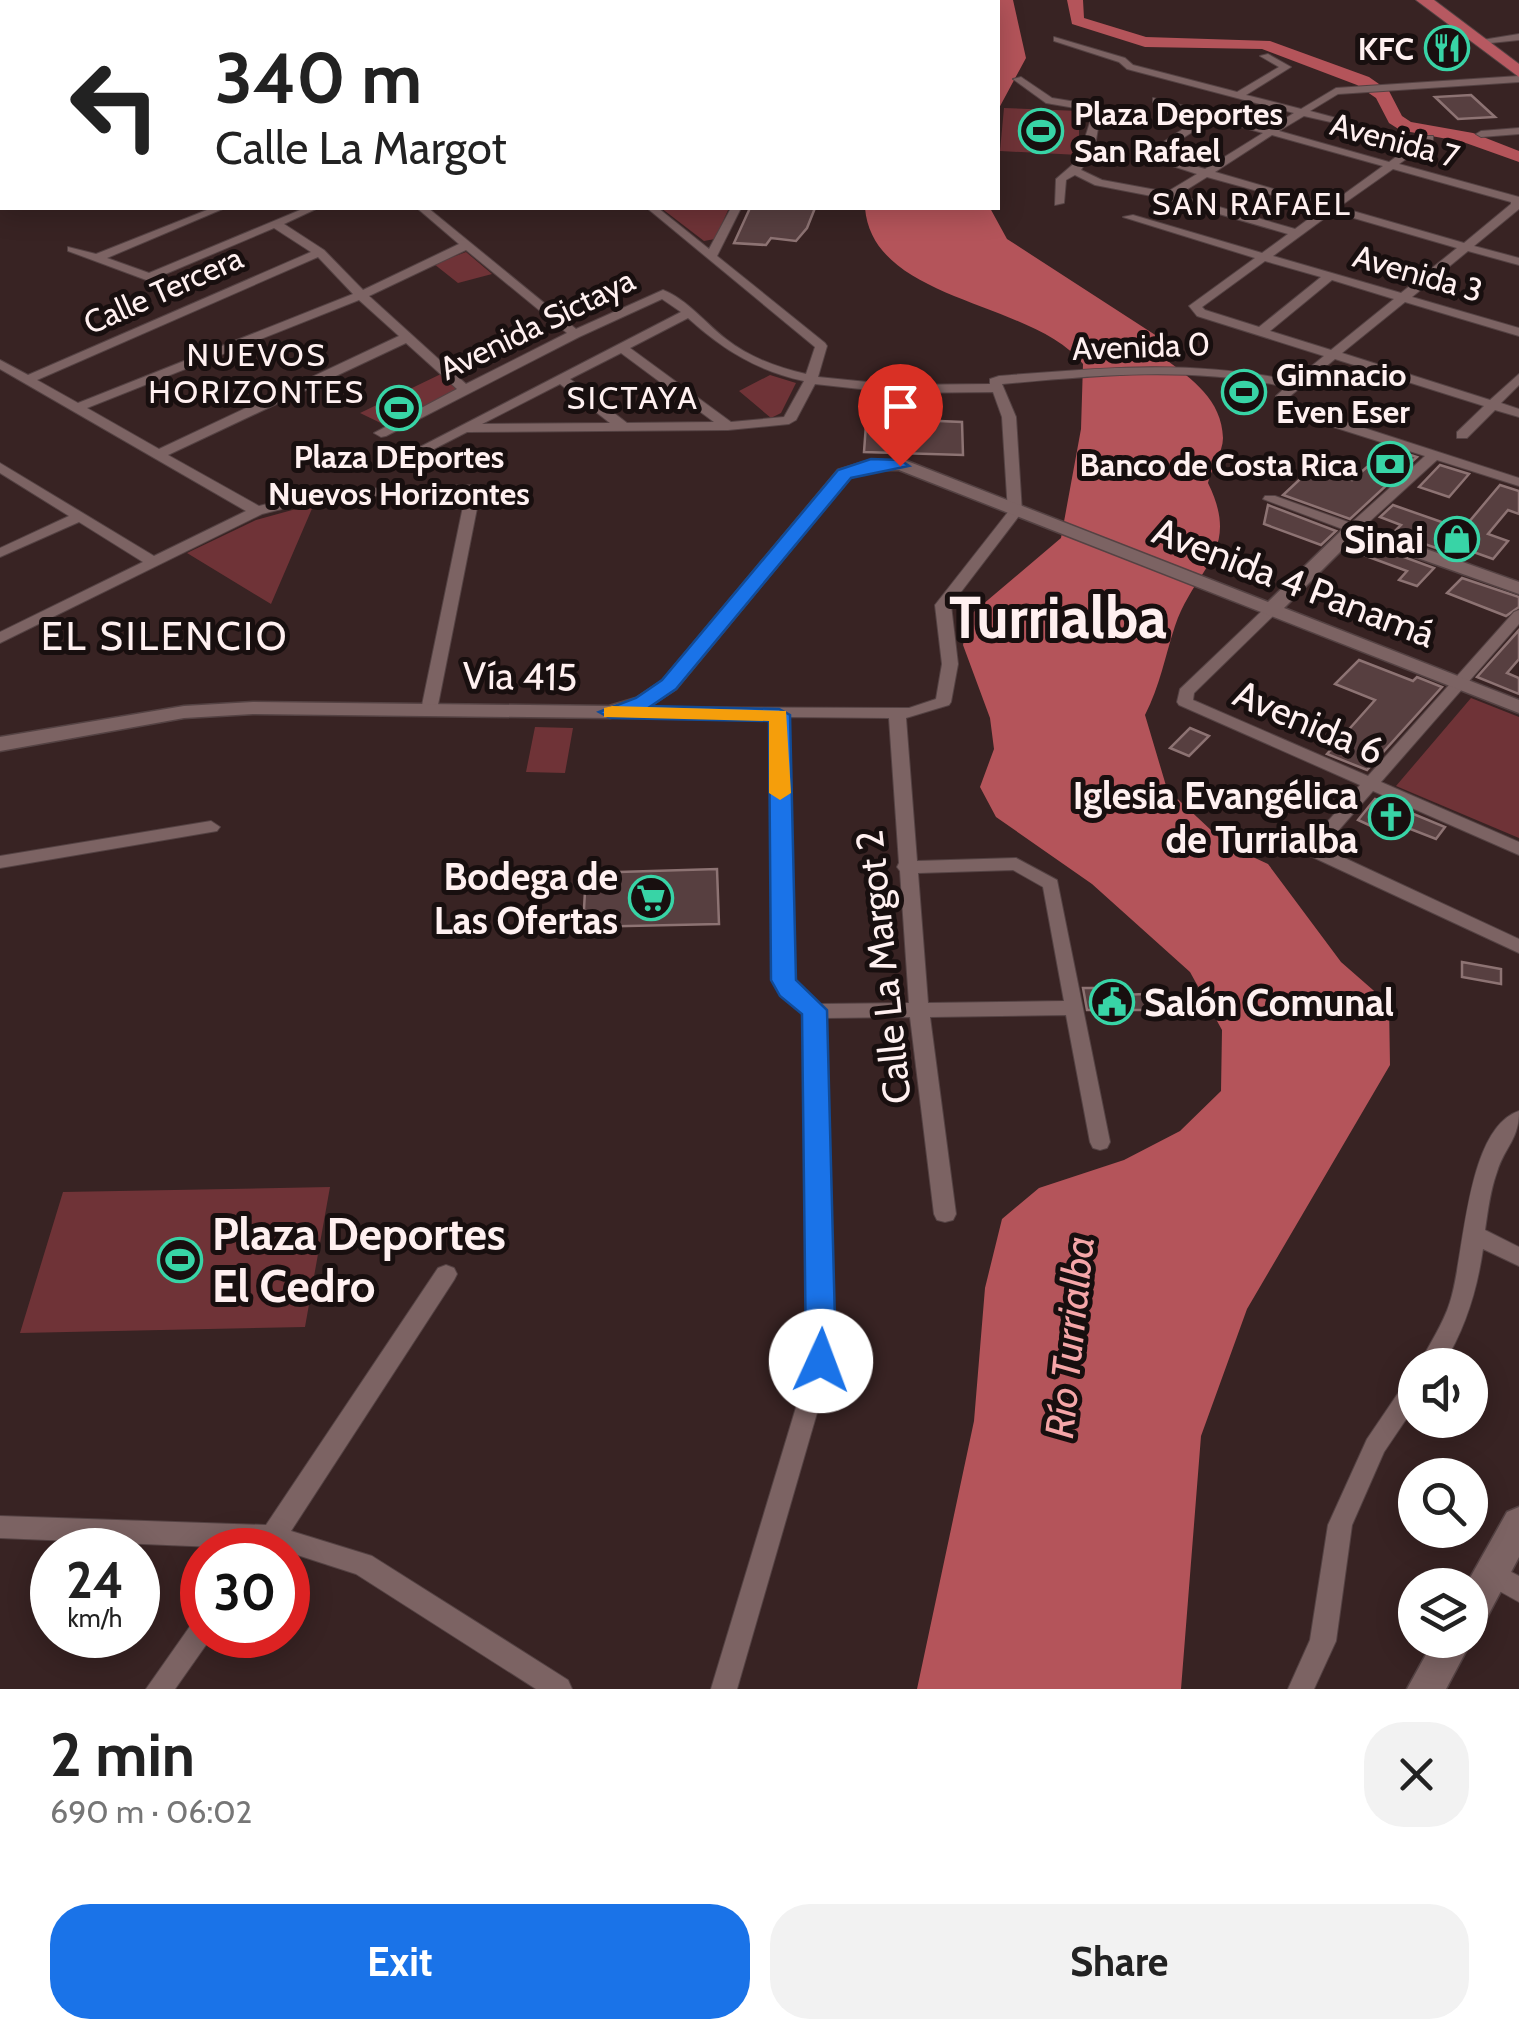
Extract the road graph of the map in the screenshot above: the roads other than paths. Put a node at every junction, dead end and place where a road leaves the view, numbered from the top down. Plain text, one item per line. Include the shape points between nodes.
1 (1424, 0) edge
2 (1519, 37) edge
3 (1057, 39) dead end
4 (1481, 41) junction
5 (1265, 56) dead end
6 (1519, 76) edge
7 (1018, 79) dead end
8 (1503, 80) junction
9 (1186, 82) junction
10 (1519, 93) edge
11 (1237, 96) junction
12 (1301, 112) junction
13 (1209, 116) junction
14 (1362, 128) dead end
15 (1519, 131) edge
16 (1270, 133) junction
17 (1482, 134) dead end
18 (1430, 138) dead end
19 (1392, 165) junction
20 (1076, 172) junction
21 (1205, 174) junction
22 (1168, 196) junction
23 (1059, 203) dead end
24 (215, 210) edge
25 (309, 210) edge
26 (424, 210) edge
27 (654, 210) edge
28 (735, 210) edge
29 (1330, 210) junction
30 (1128, 217) dead end
31 (276, 225) junction
32 (1297, 233) junction
33 (466, 246) junction
34 (1467, 248) junction
35 (72, 249) dead end
36 (320, 252) junction
37 (711, 257) junction
38 (1264, 257) junction
39 (96, 258) junction
40 (1519, 262) edge
41 (1330, 276) junction
42 (360, 295) junction
43 (1404, 298) junction
44 (687, 314) junction
45 (1261, 332) junction
46 (1519, 332) edge
47 (575, 334) junction
48 (406, 338) junction
49 (622, 348) junction
50 (1332, 354) junction
51 (0, 364) edge
52 (1519, 378) edge
53 (28, 379) junction
54 (562, 379) junction
55 (811, 380) junction
56 (1296, 386) junction
57 (998, 388) junction
58 (464, 389) junction
59 (1492, 404) junction
60 (80, 408) junction
61 (1519, 412) edge
62 (728, 426) junction
63 (624, 427) junction
64 (463, 428) junction
65 (381, 434) dead end
66 (1462, 434) dead end
67 (427, 448) dead end
68 (160, 454) junction
69 (1435, 455) junction
70 (0, 467) edge
71 (7, 479) edge
72 (1519, 482) edge
73 (1270, 499) dead end
74 (257, 511) junction
75 (1015, 512) junction
76 (80, 516) junction
77 (1043, 522) joint
78 (1354, 529) junction
79 (0, 553) edge
80 (152, 561) junction
81 (1519, 588) edge
82 (1270, 611) junction
83 (1519, 616) edge
84 (4, 631) edge
85 (1460, 684) junction
86 (1519, 707) edge
87 (429, 710) junction
88 (610, 712) junction
89 (897, 712) junction
90 (779, 715) junction
91 (0, 744) edge
92 (1371, 784) junction
93 (210, 827) dead end
94 (1519, 849) edge
95 (0, 862) edge
96 (906, 868) junction
97 (1519, 947) edge
98 (1074, 1008) junction
99 (920, 1009) junction
100 (814, 1010) junction
101 (1518, 1121) edge
102 (1100, 1142) dead end
103 (945, 1214) dead end
104 (1472, 1233) junction
105 (1519, 1257) edge
106 (446, 1274) dead end
107 (1442, 1348) edge
108 (1398, 1413) edge
109 (1519, 1524) edge
110 (0, 1527) edge
111 (279, 1528) edge
112 (180, 1538) edge
113 (310, 1552) edge
114 (1506, 1582) edge
115 (182, 1658) edge
116 (1444, 1658) edge
117 (159, 1689) edge
118 (559, 1689) edge
119 (724, 1689) edge
120 (1301, 1689) edge
121 (1426, 1689) edge

1 - 4 main road
2 - 4 street
3 - 9 street
4 - 6 main road
5 - 11 street via 1286,68
6 - 8 street
7 - 20 street via 1049,101 1092,109 1093,136
8 - 10 street
8 - 12 street via 1336,90
9 - 11 street
9 - 13 street, Avenida 7 via 1156,100
11 - 12 street
12 - 14 street
12 - 16 street
13 - 16 street, Avenida 7
13 - 21 street via 1147,156
15 - 17 street
16 - 19 street, Avenida 7
16 - 21 street
18 - 19 street
19 - 29 street
19 - 34 street, Avenida 7 via 1507,196 1517,205
20 - 22 street
20 - 23 street via 1060,179
21 - 22 street
21 - 29 street
22 - 32 street
24 - 39 street
25 - 31 street
26 - 33 street
27 - 37 street
28 - 37 street
29 - 32 street
29 - 34 street
30 - 38 street, Avenida 3
31 - 36 street
31 - 39 street via 149,277
32 - 38 street
33 - 42 street
33 - 47 street
34 - 40 street
34 - 43 street
35 - 39 street
36 - 42 street
36 - 53 street, Calle Tercera
37 - 55 street via 821,346
38 - 41 street, Avenida 3
38 - 45 street via 1195,306
41 - 43 street, Avenida 3
41 - 45 street
42 - 48 street
42 - 60 street
43 - 46 street, Avenida 3
43 - 50 street
44 - 47 street, Avenida Sictaya via 663,294
44 - 49 street
44 - 55 street, Avenida Sictaya via 734,350
45 - 50 street
47 - 58 street, Avenida Sictaya
48 - 58 street
48 - 68 street
49 - 54 street
49 - 62 street
50 - 56 street
50 - 59 street
51 - 53 street
52 - 59 street
53 - 60 street
54 - 63 street
54 - 64 street
55 - 57 street, Avenida Sictaya via 875,389
55 - 62 street via 789,420
56 - 57 street, Avenida 0 via 1217,370 998,380
56 - 69 street via 1282,396 1291,409
57 - 75 street via 1009,417
58 - 65 street, Avenida Sictaya
59 - 61 street
59 - 66 street
60 - 68 street
62 - 63 street
63 - 64 street
64 - 67 street
68 - 74 street
69 - 72 street
69 - 78 street
70 - 71 street
71 - 76 street
73 - 78 street
74 - 80 street
74 - 87 street via 325,494 474,488
75 - 77 street, Vía 415
75 - 88 street, Vía 415 via 900,466 871,465 844,474 669,685
75 - 89 street via 944,605 948,695 934,708
76 - 79 street
76 - 80 street
77 - 82 street, Avenida 4 Panamá
78 - 81 street
78 - 82 street
80 - 84 street
82 - 85 street, Avenida 4 Panamá
82 - 92 street, Avenida 6 via 1186,692 1184,702
83 - 85 street
85 - 86 street, Avenida 4 Panamá
85 - 92 street
87 - 88 street, Vía 415
87 - 91 street, Vía 415 via 184,712
88 - 90 street
89 - 90 street
89 - 96 street, Calle La Margot 2
90 - 100 street via 784,980
92 - 94 street, Avenida 6
92 - 97 street via 1312,850
93 - 95 street
96 - 98 street via 1016,864 1051,884
96 - 99 street, Calle La Margot 2
98 - 99 street
98 - 102 street
99 - 100 street
99 - 103 street, Calle La Margot 2
100 - 119 street via 824,1339
101 - 104 street via 1495,1150
104 - 105 street
104 - 107 street via 1468,1280
106 - 111 street
108 - 120 street via 1375,1446 1340,1525 1323,1641
109 - 114 main road
110 - 112 street
113 - 118 street via 363,1564
115 - 117 street
116 - 121 main road

